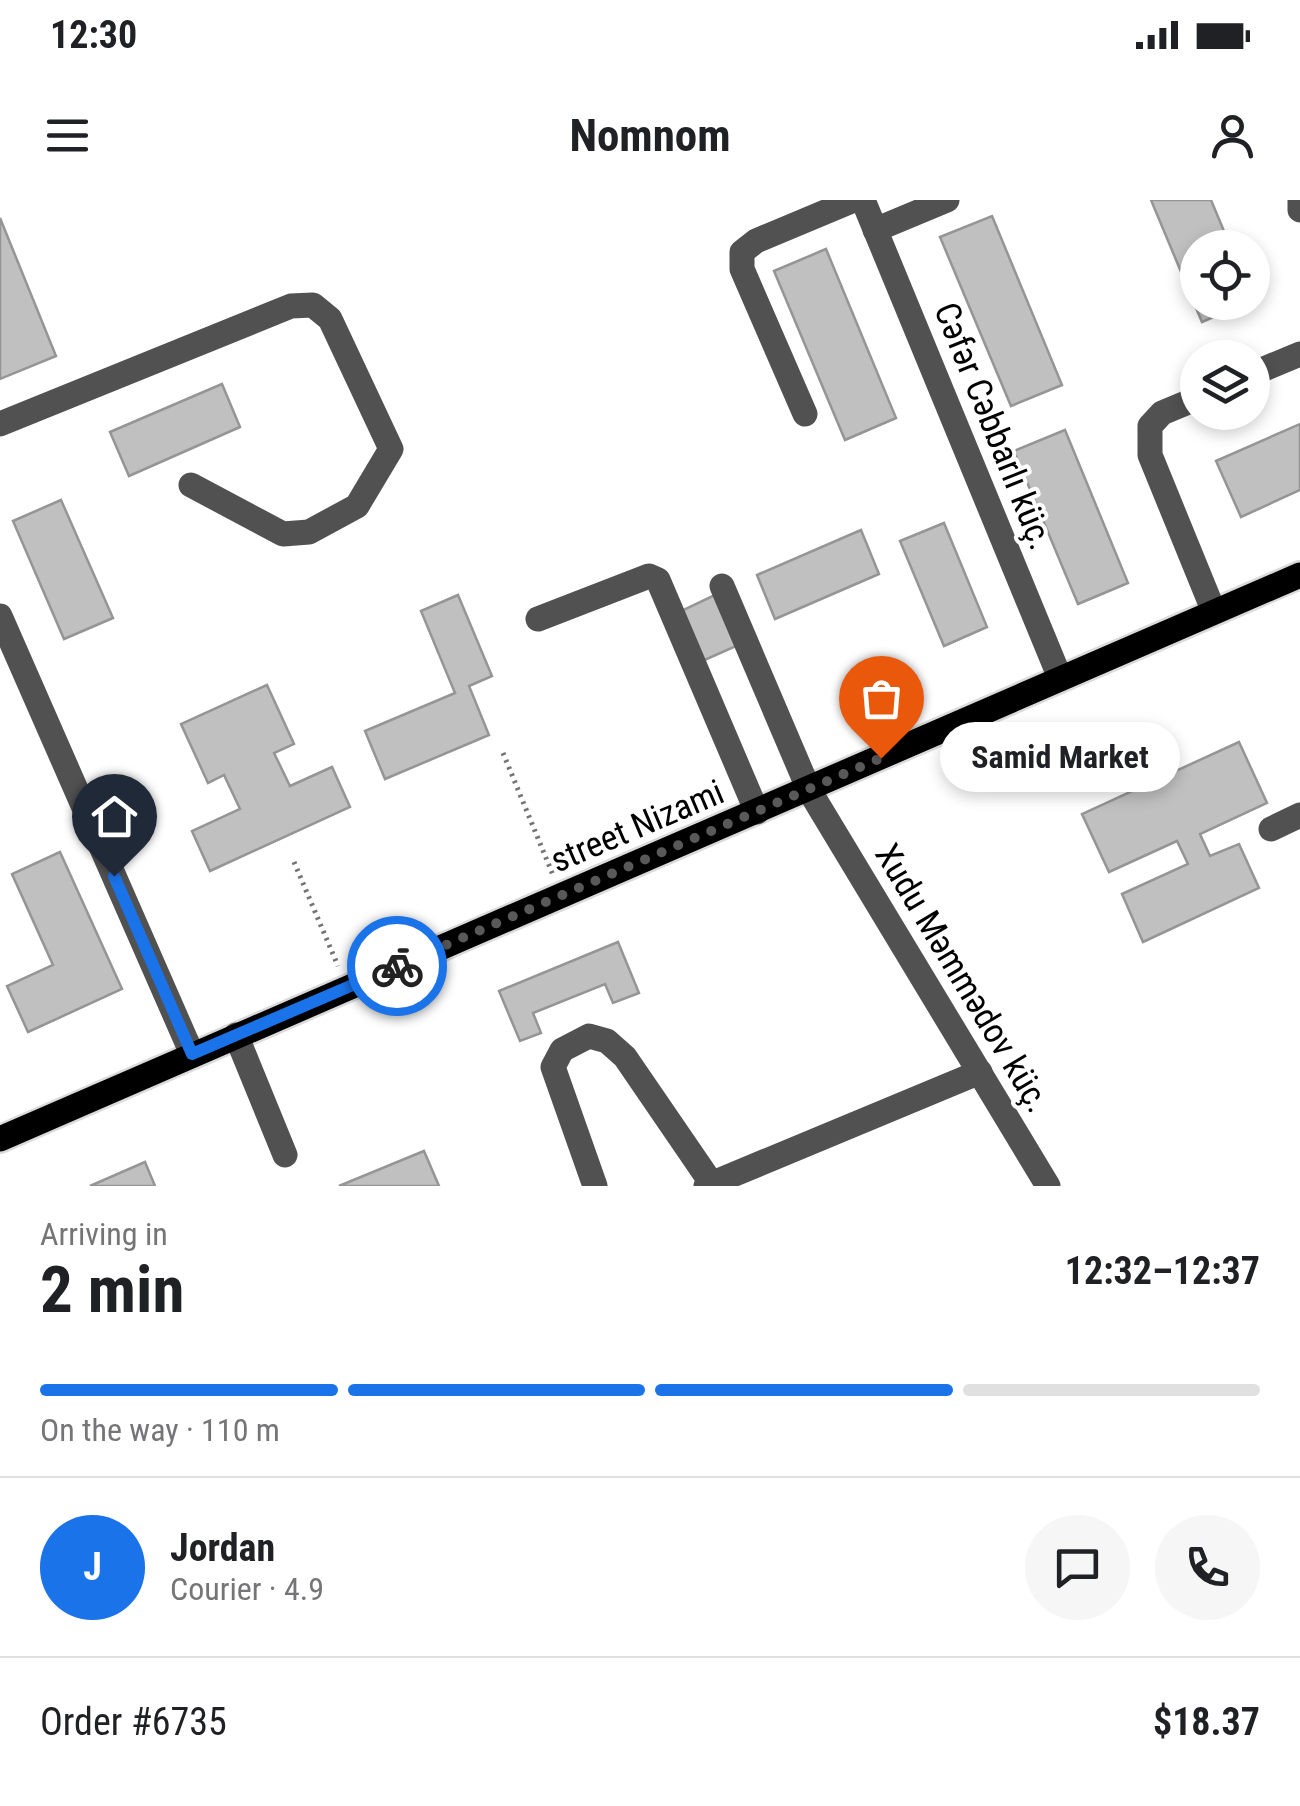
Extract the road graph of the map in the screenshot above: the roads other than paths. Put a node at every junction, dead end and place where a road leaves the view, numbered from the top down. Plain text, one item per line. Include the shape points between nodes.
1 (854, 200) edge
2 (862, 200) edge
3 (947, 200) edge
4 (1300, 201) edge
5 (1300, 210) edge
6 (875, 230) junction
7 (1300, 354) edge
8 (1270, 366) edge
9 (1180, 406) edge
10 (806, 414) dead end
11 (0, 424) edge
12 (190, 486) dead end
13 (1298, 580) edge
14 (722, 586) dead end
15 (1214, 612) junction
16 (0, 616) edge
17 (538, 619) dead end
18 (10, 667) edge
19 (1060, 678) junction
20 (809, 790) junction
21 (757, 812) junction
22 (1300, 815) edge
23 (1270, 829) dead end
24 (236, 1034) junction
25 (192, 1054) junction
26 (980, 1072) junction
27 (0, 1139) edge
28 (284, 1155) dead end
29 (709, 1185) edge
30 (595, 1186) edge
31 (1048, 1186) edge

1 - 10 street via 742,252 742,269
2 - 6 street, Cəfər Cəbbarlı küç.
3 - 6 street
4 - 5 street
6 - 19 street, Cəfər Cəbbarlı küç.
7 - 8 street
9 - 15 street via 1150,426 1150,455
11 - 12 street via 291,306 314,305 330,319 392,449 367,493 309,532 283,534
13 - 15 main road, street Nizami
14 - 20 street, Xudu Məmmədov küç.
15 - 19 main road, street Nizami
16 - 18 street
17 - 21 street via 648,576 658,580
18 - 25 street
19 - 20 main road, street Nizami
20 - 21 main road, street Nizami
20 - 26 street, Xudu Məmmədov küç.
21 - 24 main road, street Nizami
22 - 23 street
24 - 25 main road, street Nizami
24 - 28 street
25 - 27 main road, street Nizami
26 - 29 street
26 - 31 street, Xudu Məmmədov küç.
29 - 30 street via 625,1056 589,1036 562,1050 553,1067

